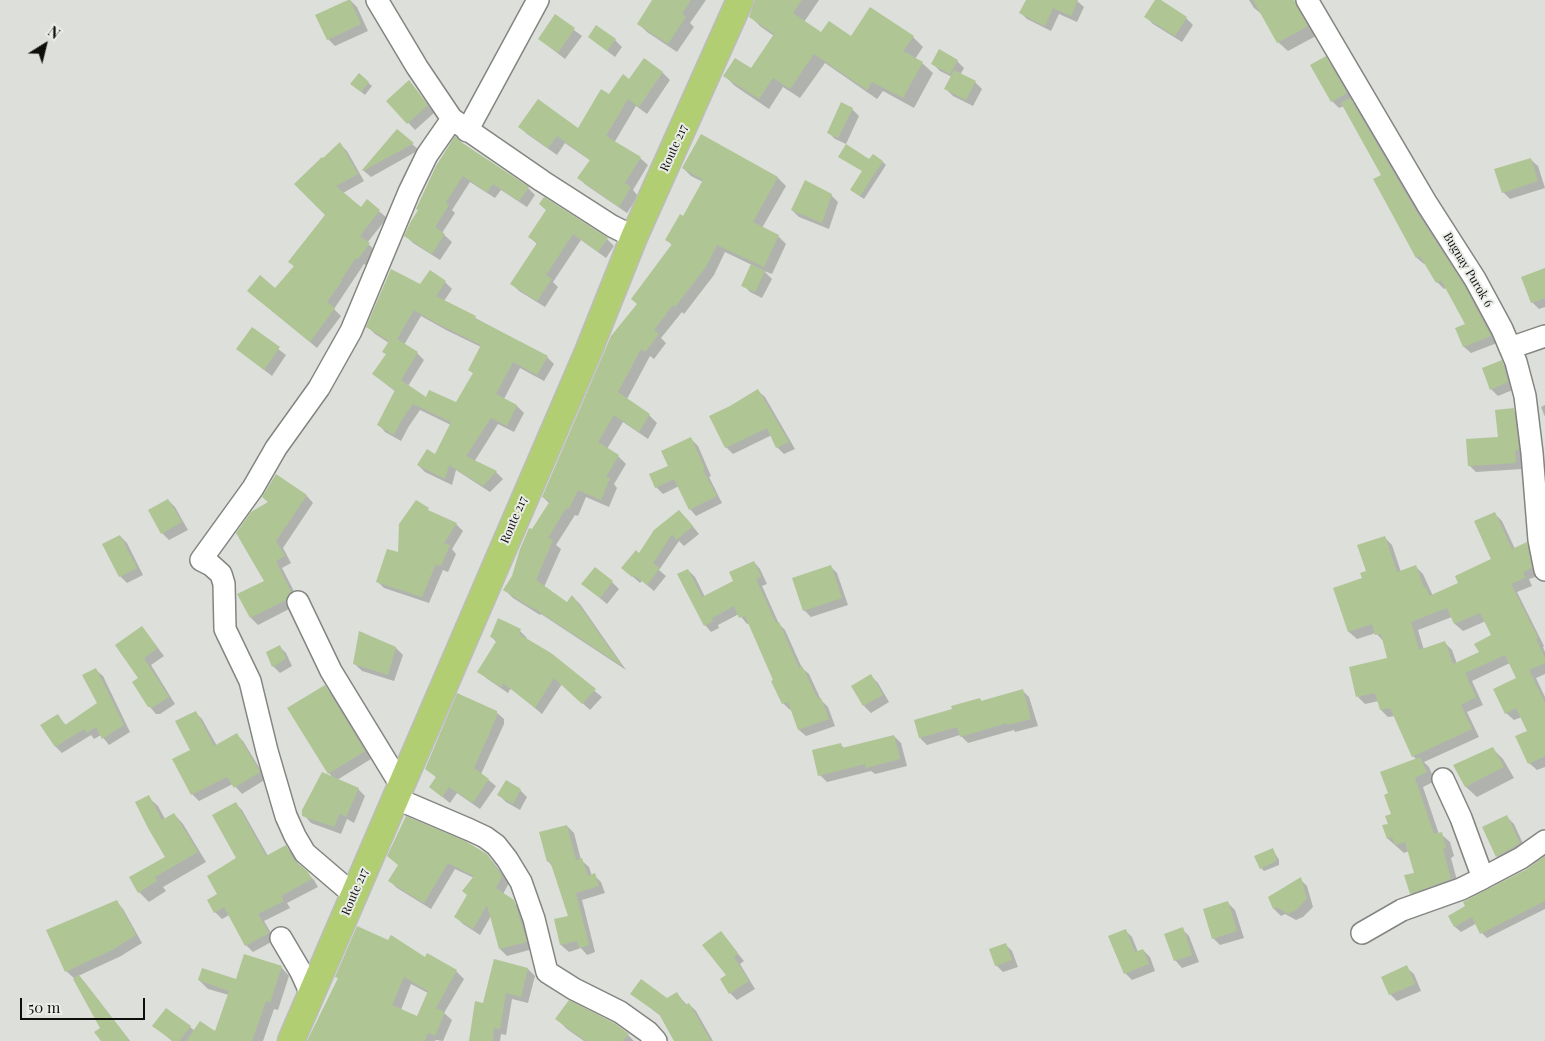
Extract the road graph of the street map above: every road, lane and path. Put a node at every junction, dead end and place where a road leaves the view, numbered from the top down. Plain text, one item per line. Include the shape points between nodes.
1 (377, 0) edge
2 (538, 0) edge
3 (740, 0) edge
4 (1307, 0) edge
5 (460, 125) junction
6 (634, 237) junction
7 (1545, 336) edge
8 (1510, 348) junction
9 (1539, 469) edge
10 (1545, 570) edge
11 (298, 602) dead end
12 (1443, 779) dead end
13 (398, 791) junction
14 (1545, 840) edge
15 (1483, 878) junction
16 (354, 895) junction
17 (1362, 933) dead end
18 (281, 938) dead end
19 (311, 994) junction
20 (291, 1041) edge
21 (656, 1041) edge

1 - 5 street via 417,67
2 - 5 street
3 - 6 main road, Route 217
4 - 8 street, Bugnay Purok 6 via 1475,279
5 - 6 street via 612,226
5 - 16 street via 427,155 351,331 319,388 201,560 221,574 225,629 250,681 267,751 295,836 305,852
6 - 13 main road, Route 217 via 588,352
7 - 8 street
8 - 9 street, Bugnay Purok 6 via 1525,396
9 - 10 street, Bugnay Purok 6 via 1539,540
11 - 13 street via 331,671
12 - 15 street
13 - 16 main road, Route 217
13 - 21 street via 496,845 521,882 547,972 620,1012
14 - 15 street via 1521,858
15 - 17 street via 1402,910
16 - 19 main road, Route 217
18 - 19 street
19 - 20 main road, Route 217

